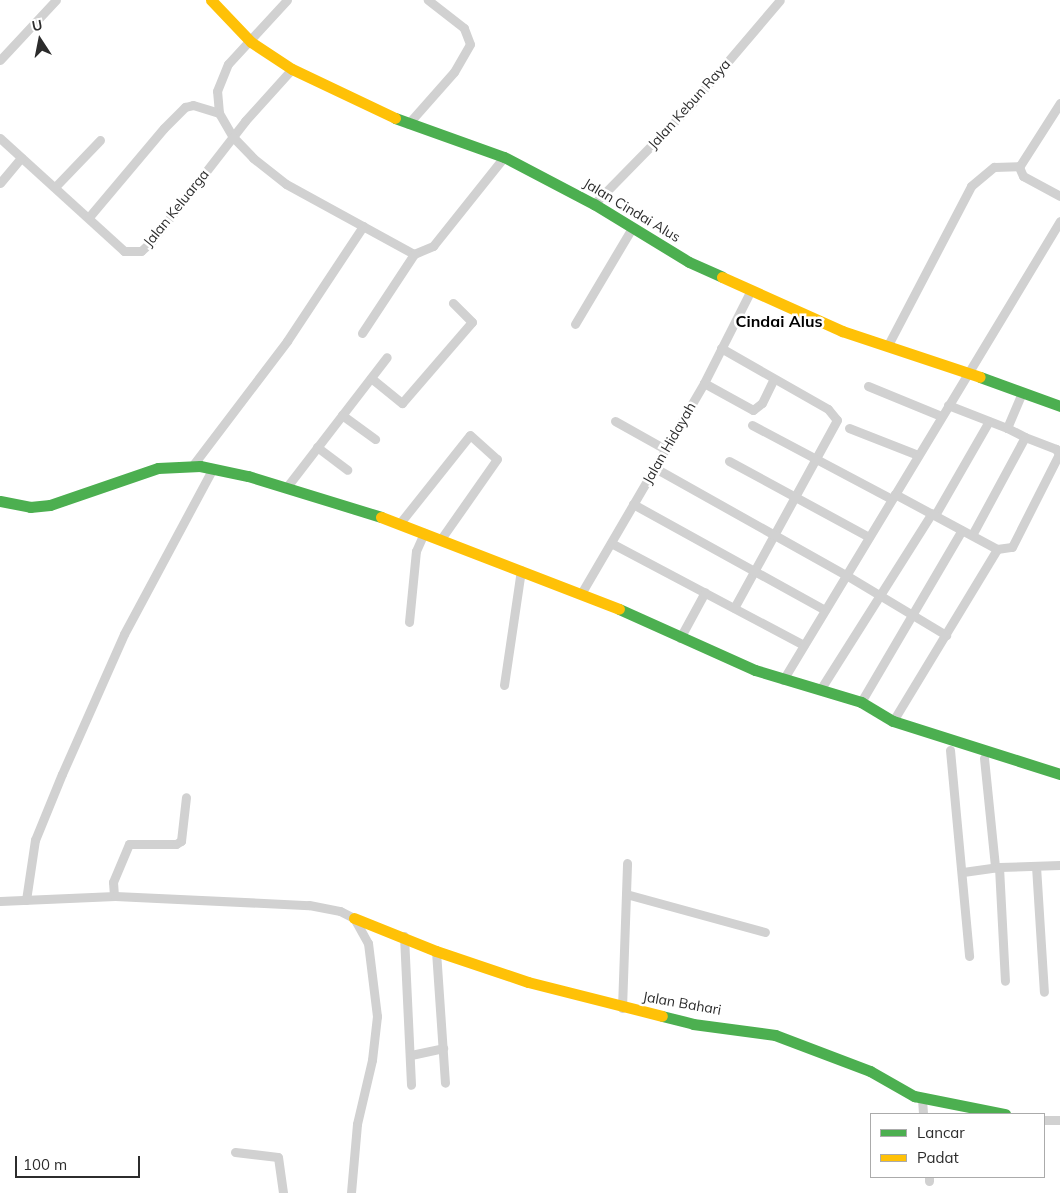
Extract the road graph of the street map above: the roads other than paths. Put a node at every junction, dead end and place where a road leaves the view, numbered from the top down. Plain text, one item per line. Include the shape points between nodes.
1 (56, 0) edge
2 (211, 0) edge
3 (287, 0) edge
4 (428, 0) edge
5 (780, 0) edge
6 (251, 42) junction
7 (0, 60) edge
8 (292, 68) junction
9 (1060, 104) edge
10 (219, 113) junction
11 (408, 124) junction
12 (233, 137) junction
13 (0, 138) edge
14 (100, 140) dead end
15 (504, 157) junction
16 (21, 158) junction
17 (1020, 166) junction
18 (0, 183) edge
19 (55, 187) junction
20 (1060, 196) edge
21 (594, 204) junction
22 (89, 217) junction
23 (1060, 221) edge
24 (363, 226) junction
25 (632, 228) junction
26 (414, 254) junction
27 (751, 290) junction
28 (453, 303) dead end
29 (576, 324) dead end
30 (362, 333) dead end
31 (888, 345) junction
32 (722, 348) junction
33 (387, 357) dead end
34 (967, 373) junction
35 (370, 378) junction
36 (773, 380) junction
37 (704, 383) junction
38 (868, 386) dead end
39 (1022, 394) junction
40 (948, 405) junction
41 (1060, 406) edge
42 (342, 415) junction
43 (941, 416) junction
44 (615, 421) dead end
45 (989, 421) junction
46 (752, 425) dead end
47 (849, 428) dead end
48 (1007, 428) junction
49 (1025, 436) junction
50 (375, 439) dead end
51 (317, 447) junction
52 (665, 449) junction
53 (918, 454) junction
54 (816, 459) junction
55 (729, 461) dead end
56 (193, 465) junction
57 (213, 468) junction
58 (654, 468) junction
59 (348, 470) dead end
60 (286, 488) junction
61 (794, 497) junction
62 (893, 497) junction
63 (0, 501) edge
64 (633, 504) junction
65 (933, 514) junction
66 (400, 523) junction
67 (962, 530) junction
68 (424, 533) junction
69 (773, 534) junction
70 (972, 535) junction
71 (869, 537) junction
72 (441, 539) junction
73 (611, 543) junction
74 (997, 549) junction
75 (521, 570) junction
76 (753, 571) junction
77 (846, 575) junction
78 (582, 592) junction
79 (705, 592) junction
80 (881, 596) junction
81 (734, 608) junction
82 (825, 610) junction
83 (912, 615) junction
84 (409, 622) dead end
85 (946, 636) junction
86 (680, 638) junction
87 (804, 645) junction
88 (783, 680) junction
89 (504, 686) dead end
90 (820, 690) junction
91 (861, 702) junction
92 (893, 720) junction
93 (950, 750) dead end
94 (984, 758) dead end
95 (1060, 774) edge
96 (186, 797) dead end
97 (627, 863) dead end
98 (1060, 865) edge
99 (1036, 866) junction
100 (997, 867) junction
101 (963, 872) junction
102 (626, 894) junction
103 (114, 896) junction
104 (26, 900) junction
105 (0, 902) edge
106 (354, 918) junction
107 (765, 932) dead end
108 (404, 936) junction
109 (436, 951) junction
110 (969, 956) dead end
111 (1005, 980) dead end
112 (1044, 992) dead end
113 (622, 1008) junction
114 (443, 1048) junction
115 (411, 1054) junction
116 (445, 1083) dead end
117 (411, 1085) dead end
118 (922, 1099) junction
119 (923, 1113) edge
120 (999, 1113) edge
121 (1045, 1120) edge
122 (1060, 1120) edge
123 (235, 1152) dead end
124 (283, 1193) edge
125 (351, 1193) edge

1 - 7 street
2 - 6 street, Jalan Cindai Alus
3 - 6 street
4 - 11 street via 464,28 470,44 454,72
5 - 21 street, Jalan Kebun Raya via 689,107
6 - 8 street, Jalan Cindai Alus
6 - 10 street via 233,56 220,82
8 - 11 street, Jalan Cindai Alus
8 - 12 street, Jalan Keluarga
9 - 17 street
10 - 12 street
10 - 22 street via 193,105 185,107 137,157
11 - 15 street, Jalan Cindai Alus
12 - 22 street, Jalan Keluarga via 146,248 136,252 124,251
12 - 24 street via 286,184
13 - 16 street, Jalan Keluarga
14 - 19 street
15 - 21 street, Jalan Cindai Alus
15 - 26 street via 433,246 426,252
16 - 18 street
16 - 19 street, Jalan Keluarga
17 - 20 street via 1023,176
17 - 31 street via 994,167 971,186
19 - 22 street, Jalan Keluarga
21 - 25 street, Jalan Cindai Alus
23 - 34 street
24 - 26 street
24 - 56 street via 288,341
25 - 27 street, Jalan Cindai Alus via 689,262
25 - 29 street
26 - 30 street
27 - 31 street, Jalan Cindai Alus via 842,332
27 - 32 street, Jalan Hidayah
28 - 35 street via 472,322 402,403
31 - 34 street, Jalan Cindai Alus
32 - 36 street
32 - 37 street, Jalan Hidayah
33 - 35 street
34 - 39 street, Jalan Cindai Alus
34 - 40 street
35 - 42 street
36 - 37 street via 762,403 753,410
36 - 54 street via 828,409 836,417 836,423
37 - 52 street, Jalan Hidayah
38 - 43 street
39 - 41 street, Jalan Cindai Alus
39 - 48 street
40 - 43 street
40 - 45 street
42 - 50 street
42 - 51 street
43 - 53 street
44 - 52 street
45 - 48 street
45 - 65 street
46 - 54 street
47 - 53 street
48 - 49 street
49 - 70 street
49 - 74 street via 1056,449 1059,454 1012,547
51 - 59 street
51 - 60 street
52 - 58 street, Jalan Hidayah
53 - 62 street
54 - 61 street
54 - 62 street
55 - 61 street
56 - 57 street
56 - 63 street via 158,468 39,507
57 - 60 street
57 - 104 street via 124,634 62,774 35,840
58 - 64 street, Jalan Hidayah
58 - 69 street
60 - 66 street
61 - 69 street
61 - 71 street
62 - 65 street
62 - 71 street
64 - 73 street, Jalan Hidayah
64 - 76 street
65 - 67 street
65 - 80 street
66 - 68 street
66 - 72 street via 470,435 497,459
67 - 70 street
67 - 83 street
68 - 72 street
68 - 84 street via 416,551
69 - 76 street
69 - 77 street
70 - 74 street
71 - 77 street
72 - 75 street
73 - 78 street, Jalan Hidayah
73 - 79 street
74 - 85 street
75 - 78 street
75 - 89 street
76 - 81 street
76 - 82 street
77 - 80 street
77 - 82 street
78 - 86 street
79 - 81 street
79 - 86 street
80 - 83 street
80 - 90 street
81 - 87 street
82 - 87 street
83 - 85 street
83 - 91 street
85 - 92 street
86 - 88 street
87 - 88 street
88 - 90 street
90 - 91 street
91 - 92 street
92 - 95 street
93 - 101 street
94 - 100 street
96 - 103 street via 181,841 176,844 129,844 113,882
97 - 102 street
98 - 99 street
99 - 100 street
99 - 112 street
100 - 101 street
100 - 111 street
101 - 110 street
102 - 107 street
102 - 113 street
103 - 104 street
103 - 106 street via 309,905 340,911
104 - 105 street
106 - 108 street, Jalan Bahari
106 - 125 street via 368,942 377,1022 357,1124
108 - 109 street, Jalan Bahari
108 - 115 street
109 - 113 street, Jalan Bahari via 528,982
109 - 114 street
113 - 118 street, Jalan Bahari via 693,1024 775,1035 870,1071
114 - 115 street
114 - 116 street
115 - 117 street
118 - 119 street
118 - 120 street, Jalan Bahari
121 - 122 street
123 - 124 street via 278,1157

